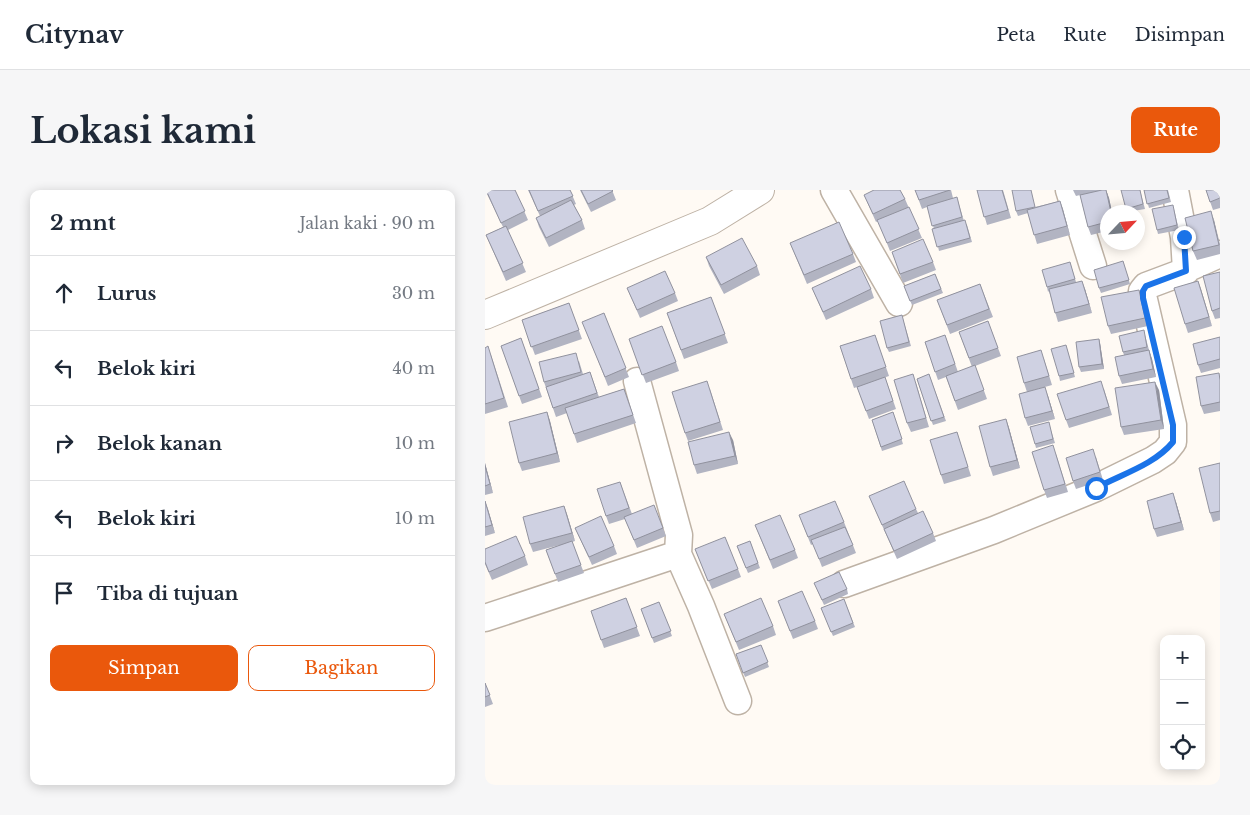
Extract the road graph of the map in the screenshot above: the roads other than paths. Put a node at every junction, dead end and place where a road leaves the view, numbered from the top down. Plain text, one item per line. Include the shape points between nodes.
1 (761, 190) edge
2 (834, 190) edge
3 (1069, 190) edge
4 (1175, 190) edge
5 (1220, 254) edge
6 (1093, 266) dead end
7 (1186, 271) junction
8 (899, 303) dead end
9 (485, 315) edge
10 (637, 381) dead end
11 (678, 554) junction
12 (844, 584) edge
13 (485, 618) edge
14 (738, 701) dead end

1 - 9 street via 710,222
2 - 8 street
3 - 6 street
4 - 7 street via 1184,237
5 - 7 street
7 - 12 street via 1146,286 1143,291 1173,425 1173,442 1165,452 1096,488 994,530
10 - 11 street via 679,535
11 - 13 street
11 - 14 street

